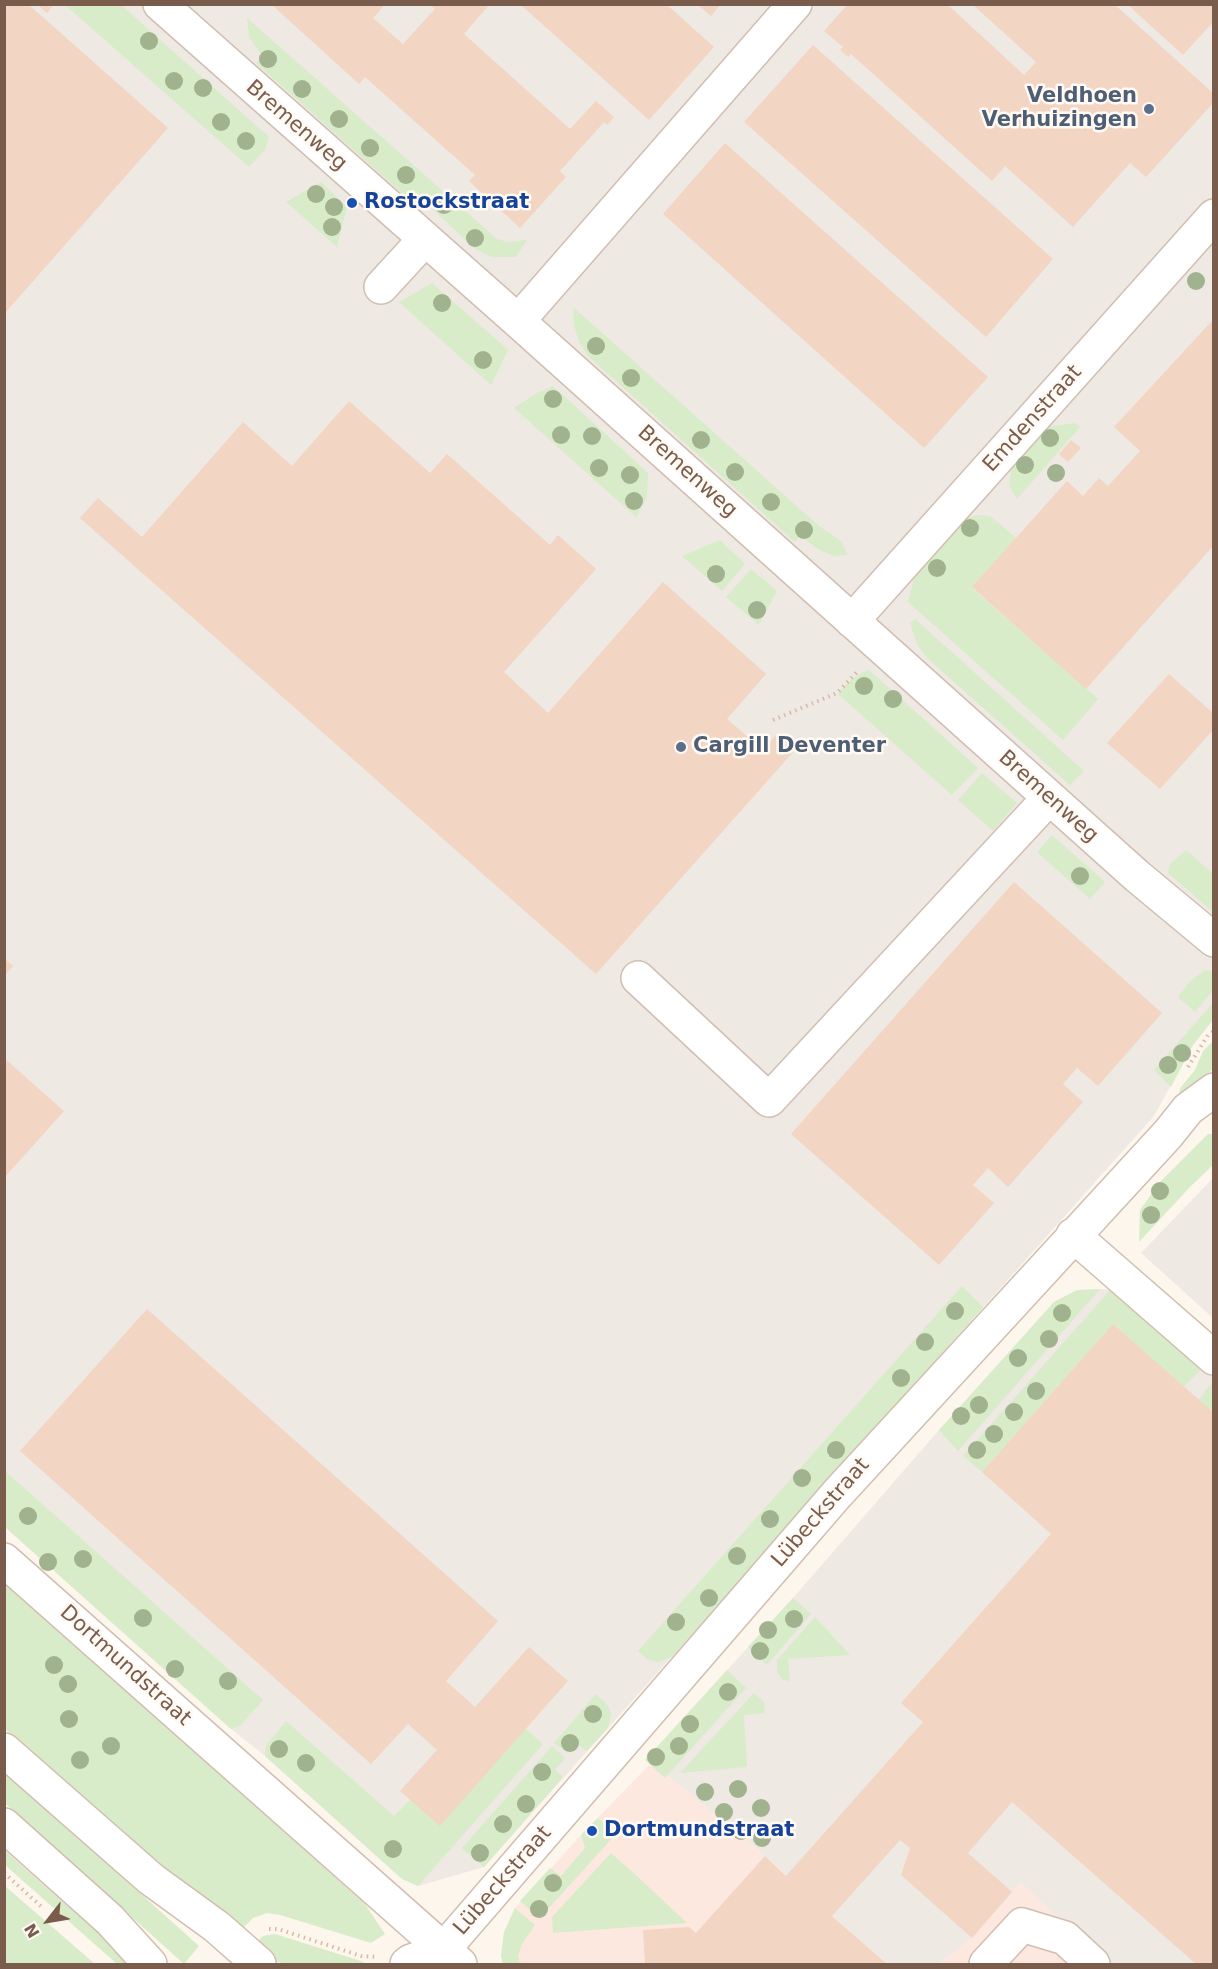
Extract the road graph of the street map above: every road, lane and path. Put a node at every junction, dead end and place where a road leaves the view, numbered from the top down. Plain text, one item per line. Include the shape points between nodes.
1 (795, 4) edge
2 (180, 11) edge
3 (1214, 216) edge
4 (424, 239) junction
5 (381, 287) dead end
6 (518, 321) junction
7 (852, 621) junction
8 (837, 693) dead end
9 (773, 720) dead end
10 (1049, 798) junction
11 (1214, 940) edge
12 (638, 978) dead end
13 (1214, 1090) edge
14 (1073, 1235) junction
15 (1214, 1358) edge
16 (4, 1560) edge
17 (4, 1750) edge
18 (4, 1825) edge
19 (110, 1920) junction
20 (244, 1960) edge
21 (397, 1960) edge
22 (447, 1960) edge
23 (150, 1965) edge
24 (171, 1965) edge
25 (986, 1965) edge
26 (1093, 1965) edge

1 - 6 street
2 - 4 street, Bremenweg
3 - 7 street, Emdenstraat
4 - 5 street
4 - 6 street, Bremenweg
6 - 7 street, Bremenweg
7 - 10 street, Bremenweg
8 - 9 path
10 - 11 street, Bremenweg
10 - 12 street via 769,1100
13 - 14 street, Lübeckstraat via 1188,1109
14 - 15 street
14 - 22 street, Lübeckstraat via 837,1494
16 - 22 street, Dortmundstraat
17 - 20 street via 151,1879 217,1927
18 - 19 street
19 - 23 street
19 - 24 street
20 - 21 path via 261,1932 273,1929 364,1957
21 - 22 street, Lübeckstraat
25 - 26 street via 1022,1925 1065,1938

